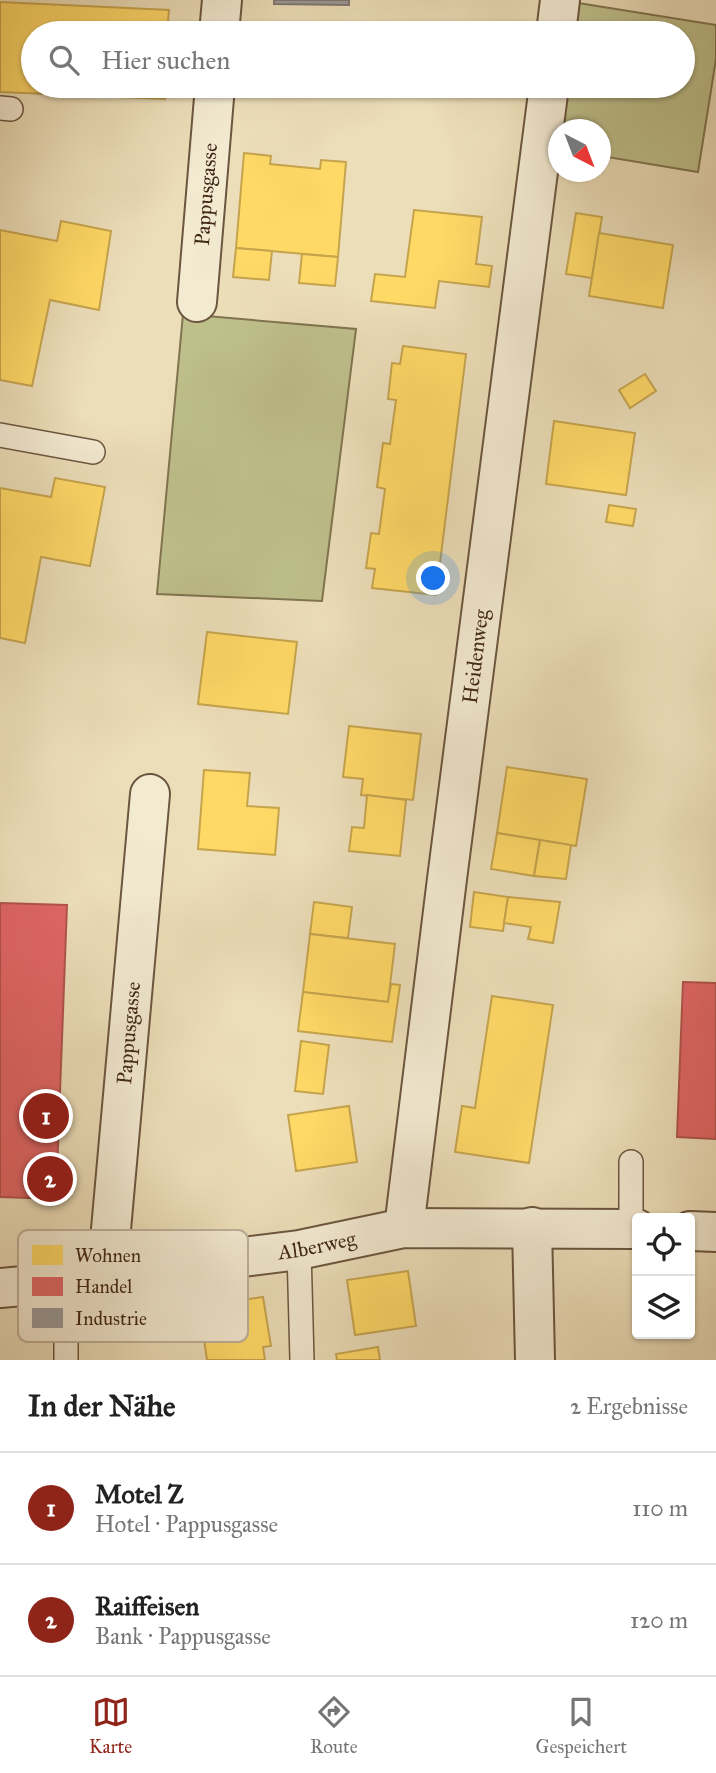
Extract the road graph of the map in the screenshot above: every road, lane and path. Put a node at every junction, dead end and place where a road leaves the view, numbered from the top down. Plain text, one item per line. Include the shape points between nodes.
1 (222, 0) edge
2 (560, 0) edge
3 (220, 21) edge
4 (557, 21) edge
5 (214, 98) edge
6 (547, 98) edge
7 (197, 302) dead end
8 (0, 435) edge
9 (93, 452) dead end
10 (150, 794) dead end
11 (631, 1162) dead end
12 (633, 1213) edge
13 (532, 1227) junction
14 (404, 1228) junction
15 (632, 1229) edge
16 (111, 1230) edge
17 (695, 1231) edge
18 (716, 1232) edge
19 (299, 1250) junction
20 (248, 1257) edge
21 (18, 1286) edge
22 (0, 1288) edge
23 (66, 1342) edge
24 (66, 1360) edge
25 (302, 1360) edge
26 (536, 1360) edge

1 - 3 street
2 - 4 street
5 - 7 street, Pappusgasse
6 - 14 street, Heidenweg
8 - 9 lane
10 - 16 street, Pappusgasse
11 - 12 lane
13 - 14 street, Alberweg
13 - 15 street, Alberweg
13 - 26 street
14 - 19 street, Alberweg
17 - 18 street
19 - 20 street, Alberweg
19 - 25 lane
21 - 22 street, Alberweg
23 - 24 lane

